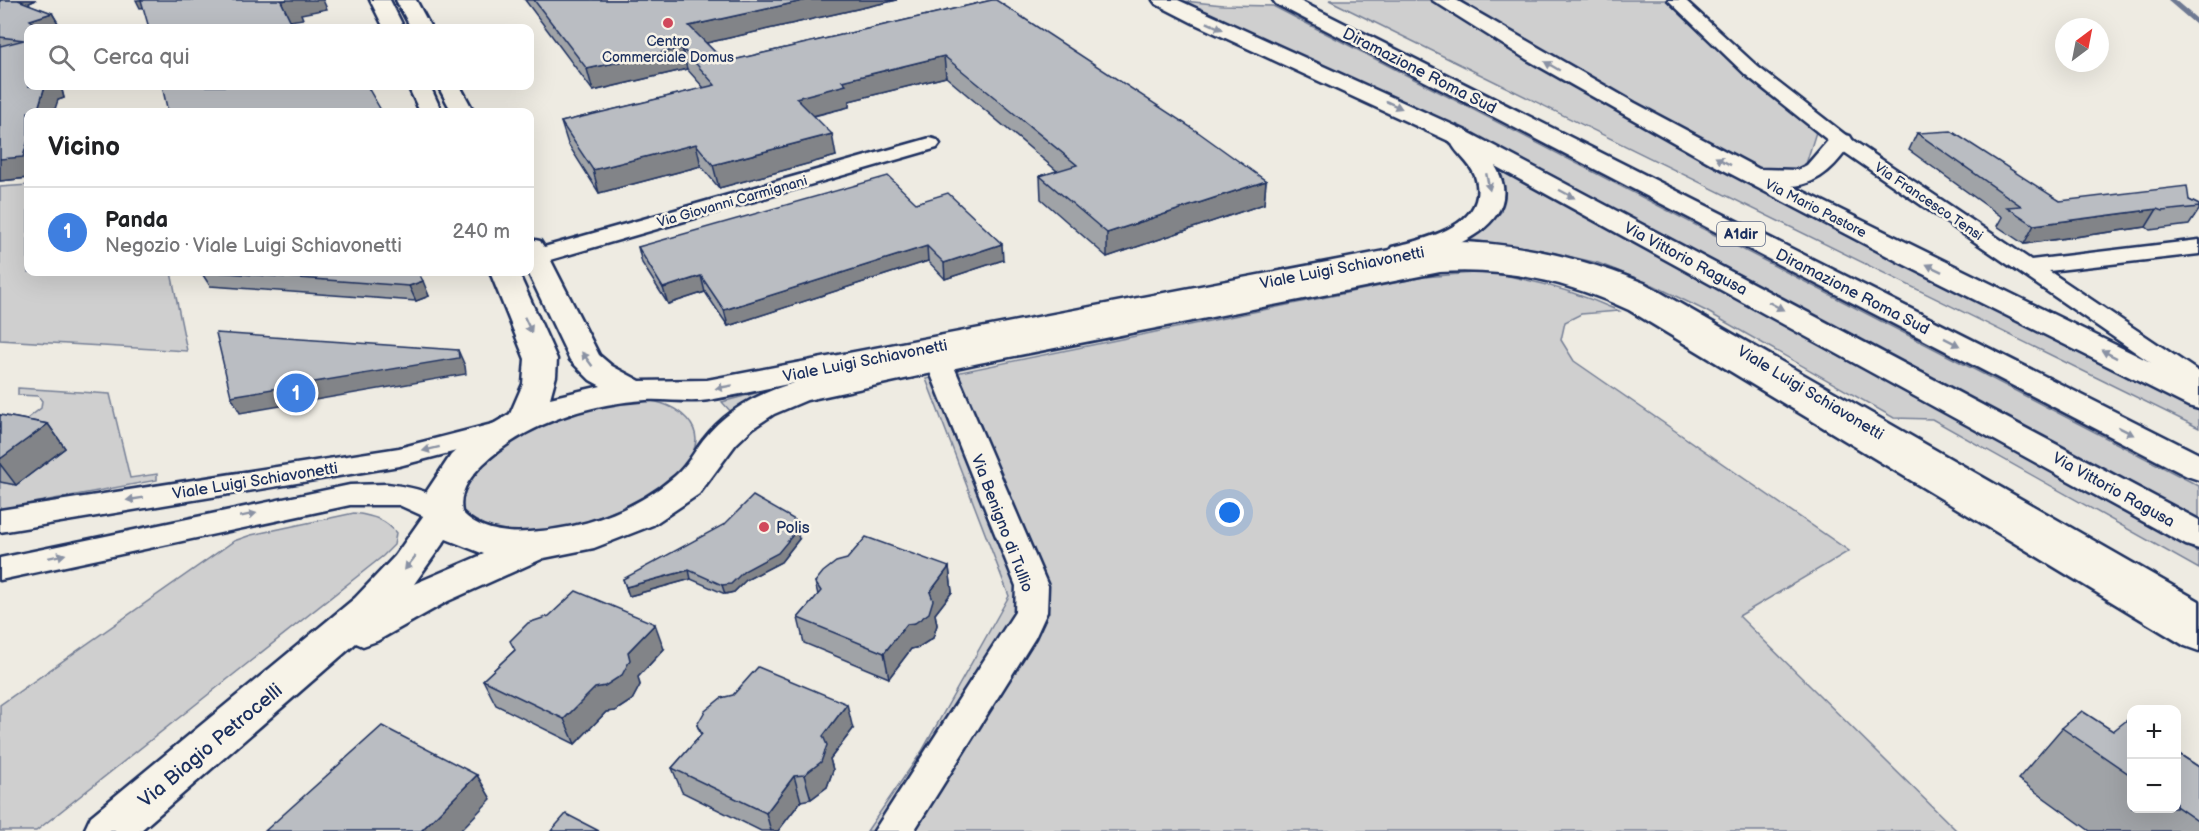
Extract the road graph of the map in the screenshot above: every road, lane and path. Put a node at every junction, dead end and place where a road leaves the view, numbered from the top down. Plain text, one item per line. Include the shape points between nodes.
1 (380, 0) edge
2 (406, 0) edge
3 (1163, 0) edge
4 (1283, 0) edge
5 (1308, 0) edge
6 (1442, 0) edge
7 (1676, 0) edge
8 (392, 24) edge
9 (419, 24) edge
10 (421, 90) edge
11 (451, 90) edge
12 (429, 108) edge
13 (461, 108) edge
14 (1456, 135) junction
15 (1841, 141) junction
16 (930, 144) dead end
17 (1818, 167) junction
18 (1752, 176) junction
19 (1874, 238) junction
20 (2199, 247) edge
21 (534, 251) edge
22 (1402, 253) junction
23 (534, 256) edge
24 (2027, 267) junction
25 (506, 276) edge
26 (939, 362) junction
27 (644, 391) junction
28 (2198, 391) edge
29 (515, 426) junction
30 (2199, 444) edge
31 (712, 451) junction
32 (2199, 468) edge
33 (443, 515) junction
34 (0, 522) edge
35 (2199, 536) edge
36 (538, 547) junction
37 (0, 569) edge
38 (2199, 620) edge
39 (2199, 635) edge
40 (313, 660) junction
41 (107, 831) edge
42 (893, 831) edge

1 - 8 main road
2 - 9 main road
3 -> 14 main road, Via Vittorio Ragusa
4 -> 32 main road, Diramazione Roma Sud / A1dir
5 - 30 main road, Diramazione Roma Sud / A1dir
18 -> 6 main road, Via Mario Pastore via 1589,88
7 - 15 street, Via Francesco Tensi via 1752,71
10 - 12 main road
11 - 13 main road
14 -> 22 main road via 1488,177 1488,204 1478,219 1450,240
14 -> 35 main road, Via Vittorio Ragusa
15 - 17 main road via 1827,152
15 - 24 street, Via Francesco Tensi
16 - 21 street, Via Giovanni Carmignani
17 - 18 main road via 1800,177
17 - 19 main road via 1833,195
18 - 19 main road, Via Mario Pastore
28 -> 19 main road, Via Mario Pastore
20 - 24 street
22 -> 27 main road, Viale Luigi Schiavonetti via 755,382 707,390
22 - 38 main road, Viale Luigi Schiavonetti via 1447,248 1507,252 1579,268 1634,289
27 -> 23 main road via 601,373 586,360
24 - 28 street, Via Francesco Tensi
25 -> 29 main road via 541,359 542,371 535,399
26 - 31 main road, Viale Luigi Schiavonetti via 778,400 744,418
26 - 39 main road, Viale Luigi Schiavonetti via 1440,264 1487,262 1550,272 1600,286 1647,309
26 - 42 street, Via Benigno di Tullio via 1032,586 1032,603 1023,629
27 - 29 main road, Viale Luigi Schiavonetti via 567,405
27 - 31 main road, Viale Luigi Schiavonetti via 678,397 703,412 714,428
29 - 33 main road, Viale Luigi Schiavonetti via 472,454 457,471 445,490
29 -> 34 street, Viale Luigi Schiavonetti via 399,457
31 - 36 main road, Viale Luigi Schiavonetti via 691,481 647,512 592,533
33 - 36 main road, Viale Luigi Schiavonetti via 481,541
37 -> 33 street, Viale Luigi Schiavonetti via 357,494 409,496
33 -> 40 main road, Via Biagio Petrocelli via 382,596
36 - 40 main road, Via Biagio Petrocelli via 434,591
40 - 41 main road, Via Biagio Petrocelli

